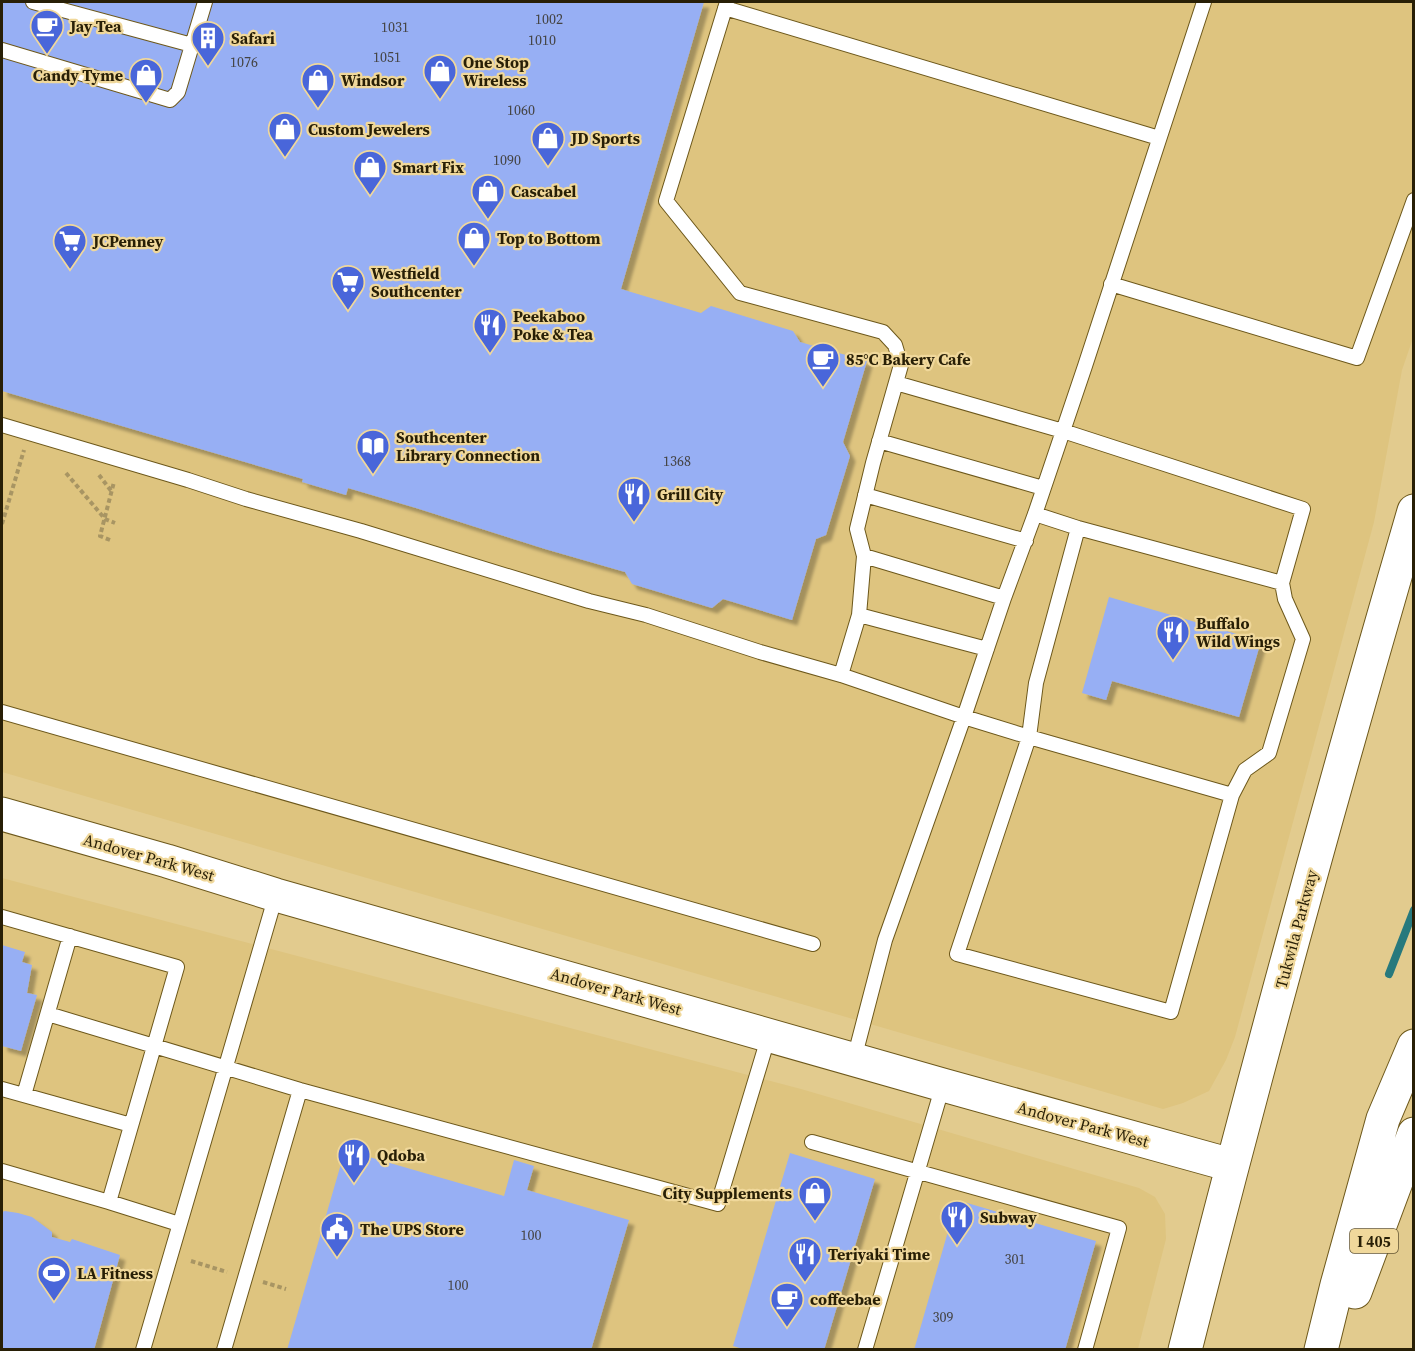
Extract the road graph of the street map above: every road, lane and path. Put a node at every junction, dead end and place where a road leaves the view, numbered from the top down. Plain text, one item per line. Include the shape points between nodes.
1 (33, 2) edge
2 (205, 2) edge
3 (1203, 2) edge
4 (726, 5) edge
5 (192, 45) junction
6 (2, 50) edge
7 (1159, 138) junction
8 (1413, 200) edge
9 (1112, 284) junction
10 (896, 383) junction
11 (2, 425) edge
12 (1063, 431) junction
13 (879, 441) junction
14 (23, 452) dead end
15 (93, 467) dead end
16 (66, 473) dead end
17 (114, 482) dead end
18 (1043, 488) junction
19 (112, 492) junction
20 (865, 495) junction
21 (1413, 511) edge
22 (1035, 513) junction
23 (105, 519) junction
24 (115, 523) dead end
25 (2, 524) edge
26 (1078, 528) junction
27 (110, 540) dead end
28 (1026, 541) junction
29 (864, 556) junction
30 (1282, 583) junction
31 (1004, 598) junction
32 (859, 615) junction
33 (987, 649) junction
34 (842, 675) junction
35 (2, 712) edge
36 (964, 717) junction
37 (1029, 737) junction
38 (1232, 795) junction
39 (2, 814) edge
40 (276, 895) junction
41 (2, 916) edge
42 (70, 936) junction
43 (813, 944) dead end
44 (48, 1014) junction
45 (769, 1035) junction
46 (154, 1046) junction
47 (1413, 1046) edge
48 (854, 1059) junction
49 (225, 1068) junction
50 (943, 1085) junction
51 (2, 1089) edge
52 (300, 1090) junction
53 (24, 1095) junction
54 (131, 1125) junction
55 (1413, 1134) edge
56 (812, 1142) dead end
57 (1231, 1165) junction
58 (2, 1171) edge
59 (918, 1171) junction
60 (109, 1202) junction
61 (179, 1224) junction
62 (170, 1256) junction
63 (245, 1277) junction
64 (286, 1289) dead end
65 (143, 1350) edge
66 (224, 1350) edge
67 (866, 1350) edge
68 (1085, 1350) edge
69 (1185, 1350) edge
70 (1321, 1350) edge
71 (1335, 1350) edge

1 - 5 lane
2 - 5 lane
3 - 7 lane
4 - 7 lane
4 - 10 lane via 666,201 740,293 883,332 895,345 901,365
5 - 6 lane via 178,92 170,100
7 - 9 lane
8 - 9 lane via 1357,358
9 - 12 lane
10 - 12 lane
10 - 13 lane
11 - 34 lane
12 - 18 lane
12 - 30 lane via 1303,509
13 - 18 lane
13 - 20 lane
14 - 25 path
15 - 19 path
16 - 23 path
17 - 19 path
18 - 22 lane
19 - 23 path
20 - 28 lane
20 - 29 lane via 857,529
21 - 57 main road, Tukwila Parkway
22 - 26 lane
22 - 28 lane
23 - 24 path
23 - 27 path via 100,536
26 - 30 lane
26 - 37 lane via 1036,684
28 - 31 lane
29 - 31 lane
29 - 32 lane
30 - 38 lane via 1303,639 1269,753 1245,770
31 - 33 lane
32 - 33 lane
32 - 34 lane
33 - 36 lane
34 - 36 lane
35 - 43 lane
36 - 37 lane
36 - 48 lane via 885,940
37 - 38 lane
37 - 38 lane via 957,954 1171,1012
39 - 40 main road, Andover Park West
40 - 45 main road, Andover Park West
40 - 49 lane
41 - 42 lane
42 - 44 lane
42 - 46 lane via 177,967
44 - 46 lane
44 - 53 lane
45 - 48 main road, Andover Park West
45 - 52 lane via 718,1204
46 - 49 lane
46 - 54 lane
47 - 70 main road via 1383,1119
48 - 50 main road, Andover Park West
49 - 52 lane
49 - 61 lane
50 - 57 main road, Andover Park West
50 - 59 lane
51 - 53 lane
52 - 63 lane
53 - 54 lane
54 - 60 lane
55 - 71 main road, I 405
56 - 59 lane
57 - 69 main road, Tukwila Parkway
58 - 60 lane
59 - 67 lane
59 - 68 lane via 1119,1228
60 - 61 lane
61 - 62 lane
62 - 63 path
62 - 65 lane
63 - 64 path
63 - 66 lane

